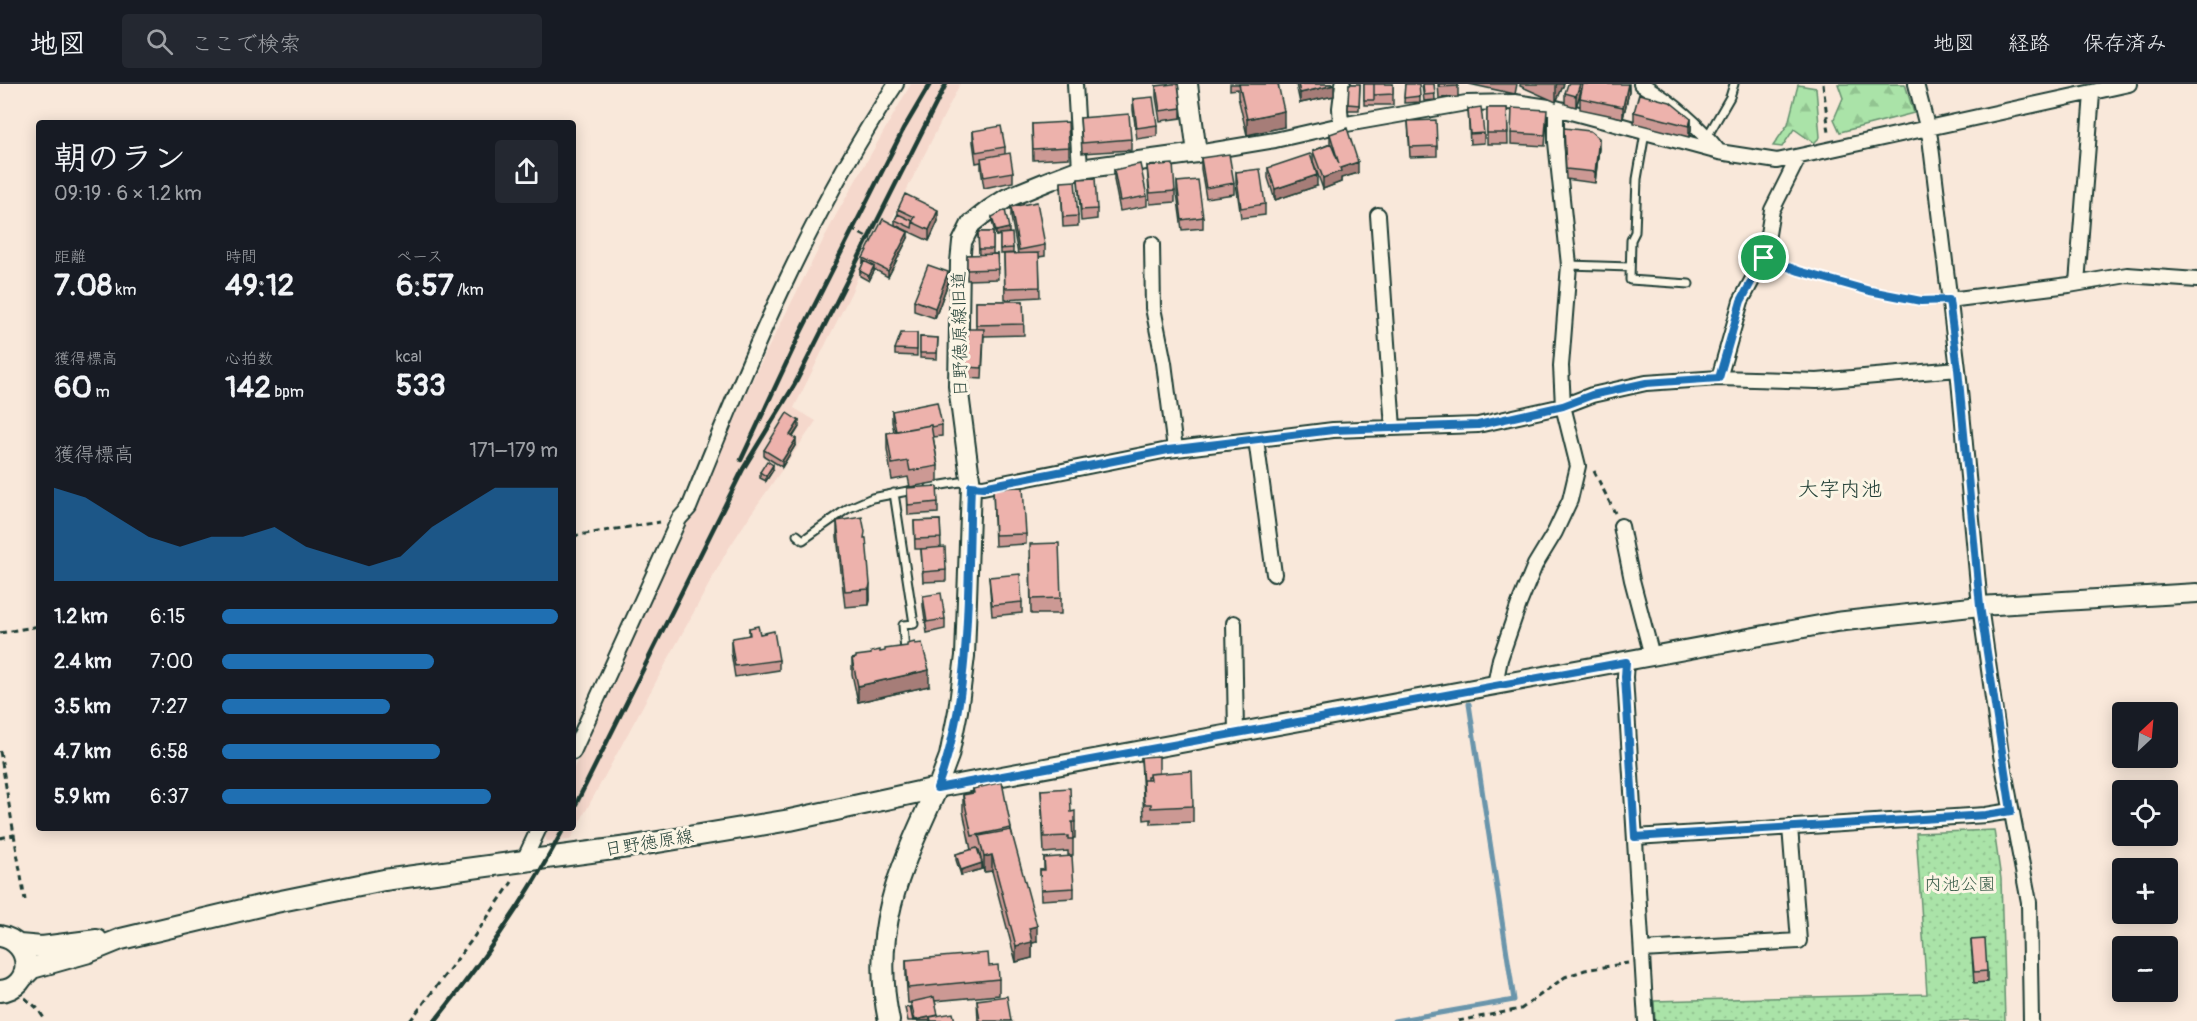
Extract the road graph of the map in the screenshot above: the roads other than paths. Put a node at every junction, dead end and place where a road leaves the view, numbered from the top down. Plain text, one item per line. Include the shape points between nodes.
1 (896, 84) edge
2 (1075, 84) edge
3 (1188, 84) edge
4 (1343, 84) edge
5 (1641, 84) edge
6 (1734, 84) edge
7 (1916, 84) edge
8 (2129, 84) edge
9 (2092, 94) junction
10 (1556, 108) junction
11 (1341, 125) junction
12 (1928, 127) junction
13 (1645, 133) junction
14 (1707, 137) junction
15 (1719, 152) junction
16 (1197, 153) junction
17 (1798, 158) junction
18 (1080, 169) junction
19 (1378, 215) dead end
20 (1152, 244) dead end
21 (1569, 265) junction
22 (1630, 267) junction
23 (2197, 280) edge
24 (2077, 283) junction
25 (1689, 284) dead end
26 (1949, 300) junction
27 (1958, 369) junction
28 (1719, 378) junction
29 (1563, 406) junction
30 (1393, 428) junction
31 (1256, 440) junction
32 (1175, 449) junction
33 (971, 486) junction
34 (927, 488) edge
35 (916, 490) edge
36 (894, 493) junction
37 (1621, 526) road end
38 (797, 535) dead end
39 (1274, 574) dead end
40 (2197, 593) edge
41 (1980, 606) junction
42 (1234, 623) dead end
43 (895, 653) edge
44 (1652, 656) junction
45 (1626, 662) junction
46 (1496, 685) junction
47 (1236, 733) junction
48 (576, 745) edge
49 (937, 788) junction
50 (2011, 811) junction
51 (1790, 827) junction
52 (537, 831) edge
53 (1635, 837) junction
54 (524, 860) junction
55 (7, 935) edge
56 (121, 939) junction
57 (1643, 956) junction
58 (12, 985) edge
59 (890, 1021) edge
60 (1646, 1021) edge
61 (2031, 1021) edge

1 - 48 street via 814,223 757,344 689,508 679,519
2 - 18 street
3 - 16 street
4 - 11 street
5 - 14 street via 1680,111
6 - 14 lane
7 - 12 street
8 - 9 street
9 - 12 street
9 - 24 street
10 - 11 street via 1515,102 1466,103
10 - 13 street
10 - 21 street
11 - 16 street
12 - 17 street
12 - 26 street
13 - 15 street
13 - 22 lane
14 - 15 street
15 - 17 street via 1777,161
16 - 18 street, 日野徳原線旧道
17 - 28 street via 1772,210 1764,258 1741,301
18 - 33 street, 日野徳原線旧道 via 1007,198 971,224 962,242 958,386
19 - 30 street
20 - 32 street via 1153,308
21 - 22 lane
21 - 29 street via 1561,366
22 - 25 lane via 1630,280
23 - 24 street via 2127,274
24 - 26 street
26 - 27 street
27 - 28 street via 1817,381
27 - 41 street
28 - 29 street via 1646,383
29 - 30 street via 1478,425
29 - 46 street via 1578,466 1570,500 1519,604 1500,659
30 - 31 street via 1333,430
31 - 32 street
31 - 39 street
32 - 33 street via 983,487
33 - 34 lane via 960,482
33 - 49 street, 日野徳原線旧道 via 965,656 949,756
35 - 36 lane
36 - 38 lane via 847,509 802,540
36 - 43 lane via 914,624 903,625 906,652
37 - 44 street
40 - 41 street
41 - 44 street via 1836,622
41 - 50 street
42 - 47 street
44 - 45 street
45 - 46 street
45 - 53 street
46 - 47 street
47 - 49 street
49 - 54 main road, 日野徳原線 via 790,820 628,848
49 - 59 main road via 892,896 883,955
50 - 51 street
50 - 61 street via 2029,902
51 - 53 street
51 - 57 street via 1799,941
52 - 54 street
53 - 57 street
54 - 56 main road, 日野徳原線 via 384,880
55 - 56 main road, 日野徳原線 via 42,946
55 - 58 main road, 日野徳原線 via 26,960
56 - 58 main road, 日野徳原線 via 32,968
57 - 60 street

